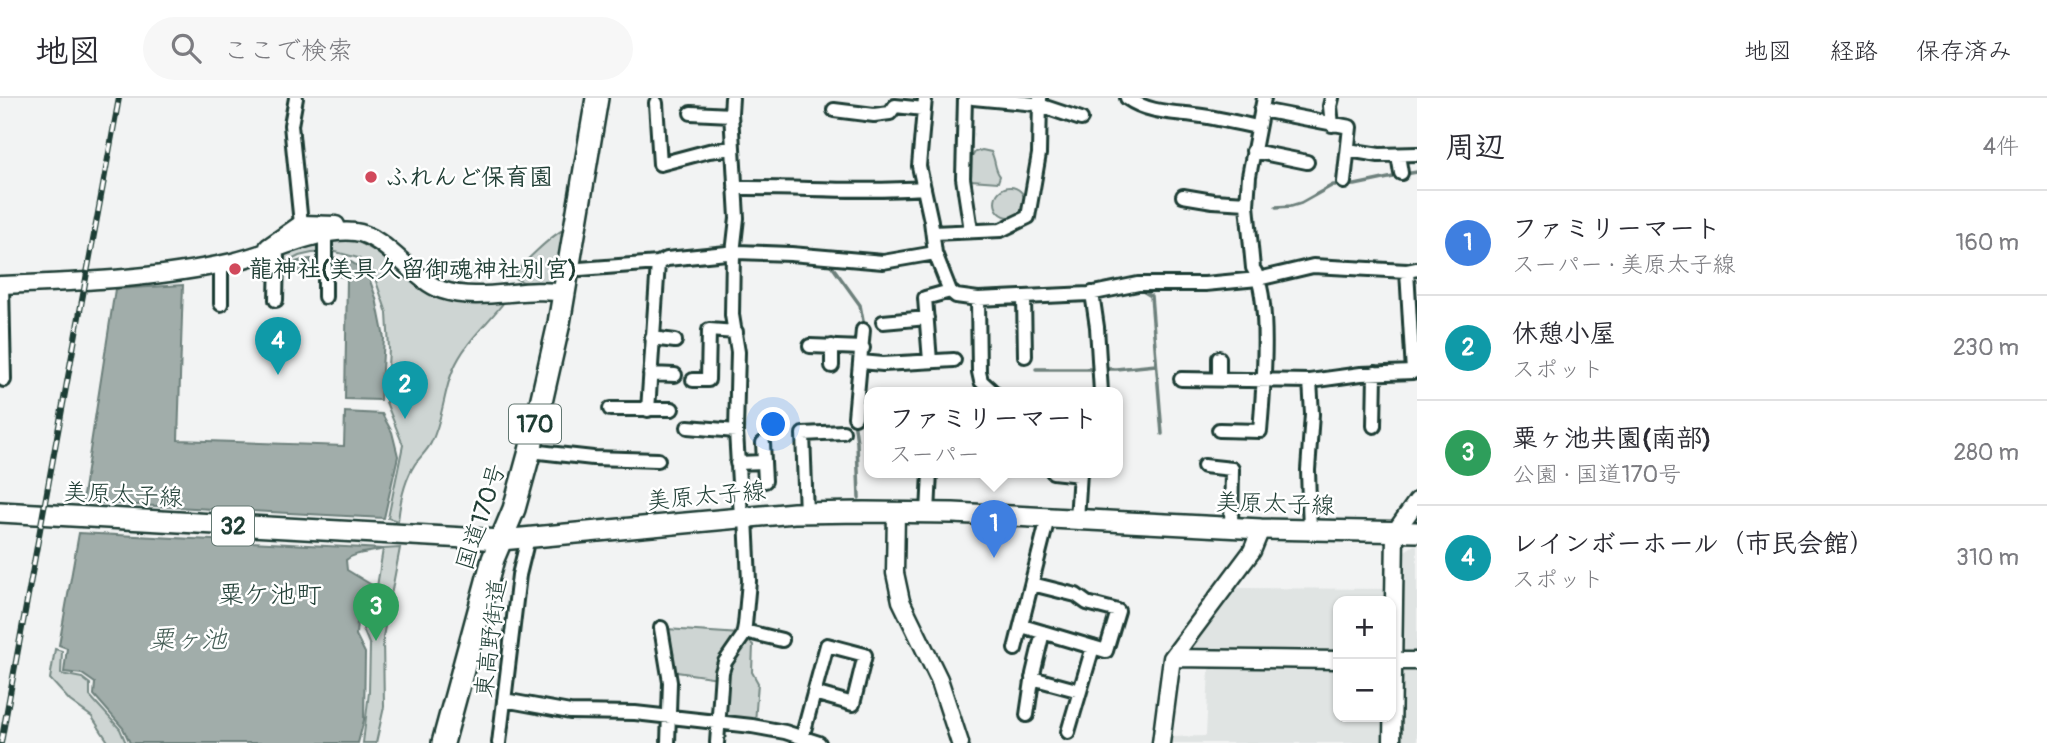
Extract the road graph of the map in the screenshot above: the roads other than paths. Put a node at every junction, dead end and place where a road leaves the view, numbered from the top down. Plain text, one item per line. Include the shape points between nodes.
1 (296, 98) edge
2 (597, 98) edge
3 (732, 98) edge
4 (965, 98) edge
5 (974, 98) edge
6 (1127, 98) edge
7 (1332, 98) edge
8 (1040, 101) edge
9 (656, 103) dead end
10 (924, 104) edge
11 (1263, 104) edge
12 (834, 110) dead end
13 (691, 113) dead end
14 (731, 115) junction
15 (1081, 119) dead end
16 (1332, 125) junction
17 (1257, 127) junction
18 (733, 148) junction
19 (1348, 150) junction
20 (1253, 151) junction
21 (1417, 154) edge
22 (1398, 155) junction
23 (1307, 162) dead end
24 (1401, 173) dead end
25 (1344, 181) dead end
26 (735, 188) junction
27 (924, 188) junction
28 (1183, 196) dead end
29 (1247, 202) junction
30 (301, 224) junction
31 (971, 230) junction
32 (349, 232) junction
33 (933, 233) junction
34 (325, 241) junction
35 (733, 253) junction
36 (935, 253) junction
37 (276, 254) junction
38 (254, 257) junction
39 (658, 263) junction
40 (221, 268) junction
41 (568, 270) junction
42 (1412, 270) edge
43 (1258, 279) junction
44 (1, 285) edge
45 (950, 291) junction
46 (564, 293) junction
47 (1092, 293) junction
48 (325, 298) dead end
49 (1024, 298) junction
50 (978, 299) junction
51 (276, 300) dead end
52 (221, 304) dead end
53 (927, 318) junction
54 (883, 322) dead end
55 (863, 330) dead end
56 (736, 332) junction
57 (652, 338) junction
58 (675, 341) dead end
59 (810, 346) dead end
60 (832, 346) junction
61 (863, 348) junction
62 (1024, 356) dead end
63 (1219, 358) dead end
64 (954, 360) dead end
65 (930, 361) junction
66 (861, 362) junction
67 (832, 366) dead end
68 (1375, 373) junction
69 (650, 374) junction
70 (675, 375) dead end
71 (1181, 379) dead end
72 (4, 380) dead end
73 (693, 380) dead end
74 (1219, 380) junction
75 (1263, 381) junction
76 (1310, 381) junction
77 (988, 387) edge
78 (1101, 387) edge
79 (863, 400) edge
80 (610, 409) dead end
81 (672, 409) dead end
82 (648, 410) junction
83 (855, 416) dead end
84 (1374, 426) dead end
85 (688, 427) dead end
86 (1219, 430) dead end
87 (736, 431) junction
88 (843, 432) dead end
89 (763, 443) dead end
90 (530, 452) junction
91 (658, 460) dead end
92 (764, 462) junction
93 (737, 463) junction
94 (1205, 466) dead end
95 (930, 478) edge
96 (1080, 478) edge
97 (765, 481) dead end
98 (1417, 501) edge
99 (0, 512) edge
100 (896, 512) junction
101 (806, 513) junction
102 (928, 513) junction
103 (743, 517) junction
104 (1048, 518) junction
105 (1077, 520) junction
106 (1231, 528) junction
107 (1261, 529) junction
108 (1310, 531) junction
109 (1395, 532) junction
110 (1417, 532) edge
111 (528, 538) junction
112 (501, 540) junction
113 (1032, 584) junction
114 (1022, 626) junction
115 (661, 628) dead end
116 (744, 631) junction
117 (1042, 632) junction
118 (782, 640) dead end
119 (1093, 648) junction
120 (1014, 649) dead end
121 (1172, 658) junction
122 (1391, 659) edge
123 (1333, 660) edge
124 (1396, 661) edge
125 (1417, 661) edge
126 (1032, 678) junction
127 (1080, 691) junction
128 (814, 693) junction
129 (504, 700) junction
130 (1027, 715) dead end
131 (668, 716) junction
132 (717, 722) junction
133 (1392, 722) edge
134 (1068, 732) dead end
135 (802, 738) junction
136 (443, 743) edge
137 (499, 743) edge
138 (668, 743) edge
139 (717, 743) edge
140 (819, 743) edge
141 (960, 743) edge
142 (1161, 743) edge
143 (1392, 743) edge

1 - 30 street via 291,125
2 - 41 highway, 国道170号 / 170
3 - 14 street
4 - 31 street via 963,178
5 - 8 street
6 - 17 street via 1168,113
7 - 16 street
8 - 15 street
8 - 31 street via 1039,154 1028,218 1001,230
9 - 18 street via 660,164
10 - 12 street via 895,106 890,113 874,115
10 - 27 street via 919,166
11 - 16 street
11 - 17 street
13 - 14 street
14 - 18 street
16 - 19 street via 1350,127
17 - 20 street
18 - 26 street
19 - 22 street
19 - 25 street
20 - 23 street
20 - 29 street
21 - 22 street
22 - 24 street
26 - 27 street via 856,192
26 - 35 street
27 - 33 street
28 - 29 street
29 - 43 street
30 - 32 street via 339,225
30 - 38 street
31 - 33 street
32 - 34 street
32 - 46 street via 364,234 445,291
33 - 36 street
34 - 37 street
34 - 48 street
35 - 36 street via 883,262
35 - 39 street
35 - 56 street
36 - 45 street
37 - 38 street
37 - 51 street
38 - 40 street
39 - 41 street
39 - 57 street
40 - 44 street
40 - 52 street
41 - 46 highway, 国道170号 / 170
42 - 43 street via 1313,266
42 - 68 street via 1413,372
43 - 47 street via 1138,284
43 - 75 street via 1263,305
44 - 72 street
45 - 50 street
45 - 53 street via 925,298
46 - 90 highway, 国道170号 / 170
47 - 49 street
47 - 78 street
49 - 50 street
49 - 62 street
50 - 77 street via 979,372
53 - 54 street
53 - 65 street
55 - 61 street
56 - 73 street via 709,330 708,380
56 - 87 street
57 - 58 street
57 - 69 street
59 - 60 street
60 - 61 street
60 - 67 street
61 - 66 street
63 - 74 street
64 - 65 street
65 - 66 street
66 - 79 street
68 - 76 street
68 - 84 street
69 - 70 street
69 - 82 street
71 - 74 street
74 - 75 street
75 - 76 street
75 - 86 street via 1260,430
76 - 108 street
79 - 83 street
80 - 82 street
81 - 82 street
85 - 87 street
87 - 93 street
88 - 101 street via 803,434
89 - 92 street
90 - 91 street
90 - 112 highway, 国道170号 / 170
92 - 93 street
92 - 97 street
93 - 103 street
94 - 106 street via 1239,470
95 - 102 street
96 - 105 street
98 - 109 street
99 - 112 main road, 美原太子線 / 32
100 - 101 main road, 美原太子線 / 32
100 - 102 main road, 美原太子線 / 32
100 - 141 street via 895,573 901,601 939,679
101 - 103 main road, 美原太子線 / 32
102 - 104 main road, 美原太子線 / 32
103 - 111 main road, 美原太子線 / 32
103 - 116 street via 749,581
104 - 105 main road, 美原太子線 / 32
104 - 113 street
105 - 106 main road, 美原太子線 / 32
106 - 107 main road, 美原太子線 / 32
107 - 108 main road, 美原太子線 / 32
107 - 121 street via 1252,551
108 - 109 main road, 美原太子線 / 32
109 - 110 main road, 美原太子線 / 32
109 - 122 street
111 - 112 main road, 美原太子線 / 32
111 - 129 street, 東高野街道
112 - 136 highway, 国道170号 / 170
113 - 114 street
113 - 119 street via 1118,611 1106,651
114 - 117 street
114 - 120 street
115 - 131 street via 670,682
116 - 118 street via 767,642
116 - 132 street via 725,662
117 - 119 street
117 - 126 street
119 - 127 street
121 - 123 street
121 - 142 street
124 - 125 street
126 - 127 street
126 - 130 street
127 - 134 street
128 - 128 street via 827,645 865,655 853,704
128 - 135 street
129 - 131 street via 570,712
129 - 137 street, 東高野街道
131 - 132 street
131 - 138 street
132 - 135 street
132 - 139 street
133 - 143 street
135 - 140 street

